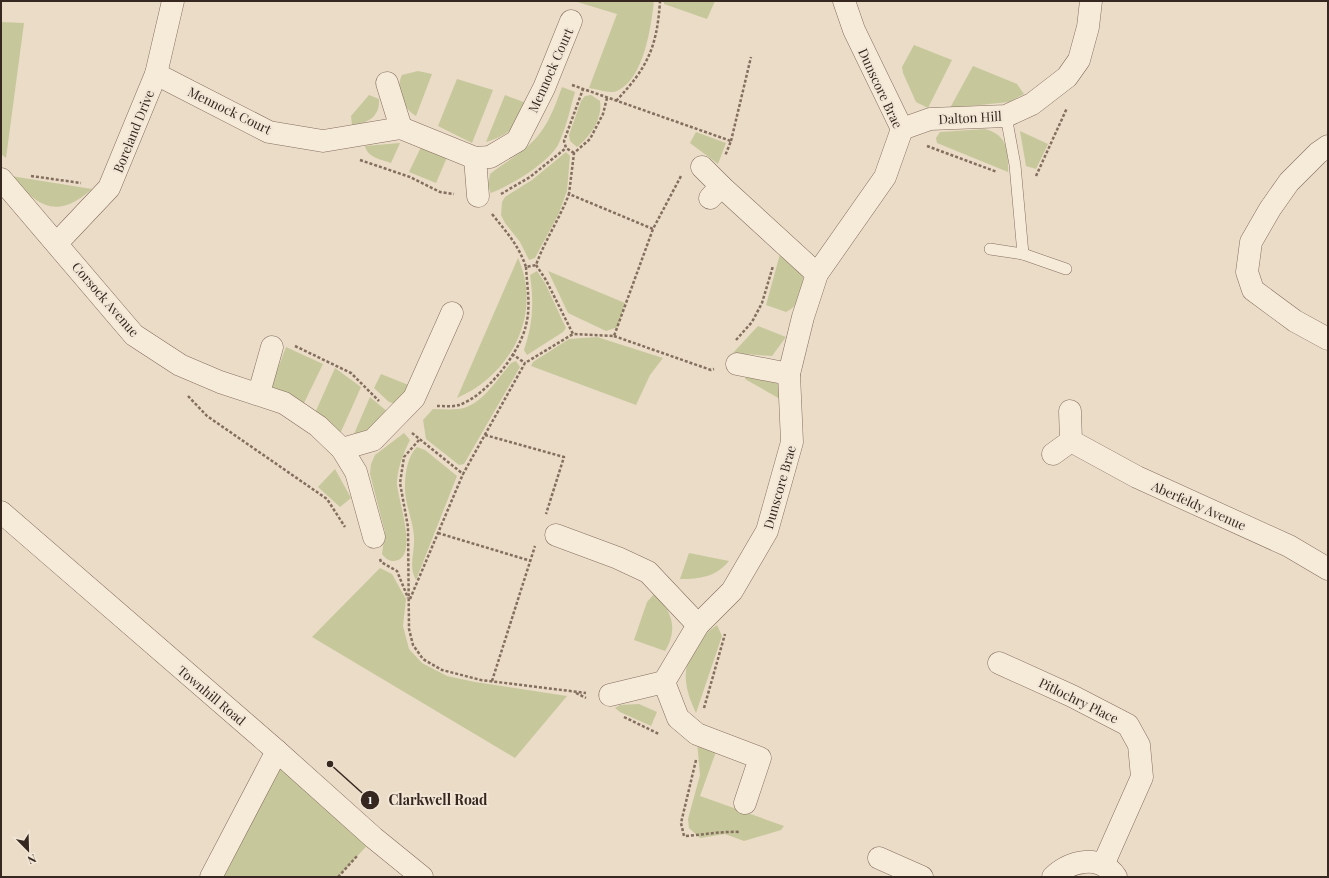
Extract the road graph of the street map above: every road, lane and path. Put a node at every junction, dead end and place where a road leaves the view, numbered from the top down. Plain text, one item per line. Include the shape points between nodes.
1 (173, 1) edge
2 (660, 1) edge
3 (844, 1) edge
4 (1091, 1) edge
5 (571, 22) dead end
6 (751, 57) dead end
7 (156, 74) junction
8 (548, 78) junction
9 (387, 83) dead end
10 (583, 89) junction
11 (607, 98) junction
12 (616, 101) junction
13 (1006, 116) junction
14 (400, 128) junction
15 (902, 129) junction
16 (731, 141) junction
17 (1328, 146) edge
18 (566, 148) junction
19 (574, 153) junction
20 (475, 158) junction
21 (358, 159) dead end
22 (24, 175) dead end
23 (1, 179) edge
24 (712, 183) junction
25 (110, 188) junction
26 (569, 194) junction
27 (478, 196) junction
28 (653, 229) junction
29 (780, 239) junction
30 (57, 242) junction
31 (990, 249) dead end
32 (1024, 254) junction
33 (536, 265) junction
34 (526, 267) junction
35 (1066, 269) dead end
36 (817, 274) junction
37 (452, 313) dead end
38 (614, 336) junction
39 (1328, 339) edge
40 (272, 347) dead end
41 (512, 354) junction
42 (728, 358) junction
43 (525, 363) dead end
44 (711, 370) junction
45 (789, 374) junction
46 (186, 393) dead end
47 (259, 394) junction
48 (414, 398) junction
49 (1070, 411) dead end
50 (485, 435) dead end
51 (419, 440) dead end
52 (1071, 441) junction
53 (342, 449) junction
54 (1052, 454) dead end
55 (463, 474) dead end
56 (1, 512) edge
57 (347, 530) dead end
58 (438, 532) junction
59 (374, 537) joint
60 (547, 537) junction
61 (376, 558) dead end
62 (531, 561) junction
63 (381, 562) junction
64 (1328, 569) edge
65 (409, 600) junction
66 (698, 625) junction
67 (725, 631) dead end
68 (999, 663) dead end
69 (492, 681) junction
70 (664, 682) junction
71 (574, 692) junction
72 (610, 695) joint
73 (588, 699) dead end
74 (622, 716) dead end
75 (697, 734) junction
76 (663, 736) dead end
77 (277, 751) junction
78 (745, 803) dead end
79 (740, 832) dead end
80 (374, 838) junction
81 (879, 858) dead end
82 (1110, 871) edge
83 (916, 876) edge
84 (211, 877) edge
85 (338, 877) edge
86 (422, 877) edge
87 (1053, 877) edge

1 - 7 street, Boreland Drive
2 - 12 path via 652,52 636,80
3 - 15 street, Dunscore Brae via 854,30
4 - 13 street, Dalton Hill via 1083,49 1067,77 1032,104
5 - 8 street, Mennock Court
6 - 16 path
7 - 14 street, Mennock Court via 269,132 323,141
7 - 25 street, Boreland Drive
8 - 10 path
8 - 20 street, Mennock Court via 517,140 490,157
9 - 14 street
10 - 11 path
10 - 18 path via 564,141
11 - 12 path
11 - 19 path via 603,114 590,139
12 - 16 path
13 - 15 street, Dalton Hill via 930,119
13 - 32 lane via 1015,165
14 - 20 street
15 - 36 street, Dunscore Brae via 885,177
16 - 24 path
17 - 39 street via 1289,182 1270,209 1251,242 1246,272 1253,290 1295,321
18 - 19 path
18 - 27 path via 530,177 502,194
19 - 26 path
20 - 27 street
21 - 27 path via 410,177 440,192
22 - 25 path
23 - 30 street, Corsock Avenue
24 - 28 path via 692,156
24 - 29 street
25 - 30 street, Boreland Drive
26 - 28 path
26 - 33 path
27 - 34 path via 510,235 520,250
28 - 38 path
29 - 36 street
29 - 42 path via 762,303
30 - 47 street, Corsock Avenue via 134,335 180,365 220,382
31 - 32 lane
32 - 35 lane
33 - 34 path
33 - 38 path via 573,334
34 - 41 path via 529,304 526,326
36 - 45 street, Dunscore Brae
37 - 48 street
38 - 44 path
40 - 47 street
41 - 43 path
41 - 48 path via 494,379 474,397 458,406 438,406
42 - 44 path
42 - 44 path
42 - 45 street
45 - 66 street, Dunscore Brae via 792,442 767,531 732,591
46 - 57 path via 207,416 327,499
47 - 53 street, Corsock Avenue via 284,403 318,426
48 - 53 street via 373,440
49 - 52 street
50 - 60 path via 564,457 544,517
51 - 65 path via 404,457 400,483 408,527
52 - 54 street
52 - 64 street, Aberfeldy Avenue via 1137,477 1289,546
53 - 59 street, Corsock Avenue via 356,472
55 - 58 path
56 - 77 street, Townhill Road
58 - 62 path
58 - 65 path
59 - 63 path
60 - 62 path
60 - 66 street via 618,558 648,572
61 - 63 path
62 - 69 path
63 - 65 path via 397,571
65 - 69 path via 409,629 413,645 423,659 442,670
66 - 70 street, Dunscore Brae
67 - 75 path
68 - 82 street, Pitlochry Place via 1128,724 1140,745 1142,777
69 - 71 path
70 - 72 street
70 - 75 street via 678,718
71 - 72 path
71 - 73 path
74 - 76 path
75 - 78 street via 760,758
75 - 79 path via 695,772 680,823 684,836
77 - 80 street, Townhill Road
77 - 84 street
80 - 85 path
80 - 86 street, Townhill Road
81 - 83 street
82 - 87 street via 1090,861 1076,862 1063,868

